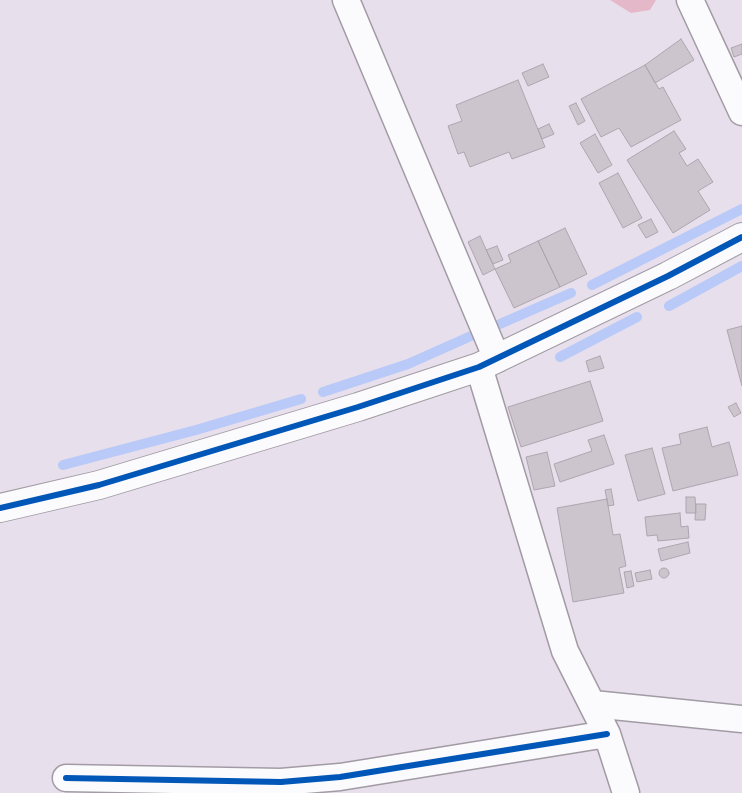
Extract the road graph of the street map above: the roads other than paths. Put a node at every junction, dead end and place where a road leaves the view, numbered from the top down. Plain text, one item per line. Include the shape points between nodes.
1 (346, 0) edge
2 (690, 0) edge
3 (742, 112) edge
4 (742, 237) edge
5 (488, 363) junction
6 (0, 508) edge
7 (592, 704) junction
8 (742, 719) edge
9 (607, 734) junction
10 (66, 778) dead end
11 (626, 793) edge

1 - 5 street
2 - 3 street
4 - 5 street
5 - 6 street via 349,410 99,484
5 - 7 street via 565,651
7 - 8 street
7 - 9 street
9 - 10 street via 340,777 281,782
9 - 11 street

